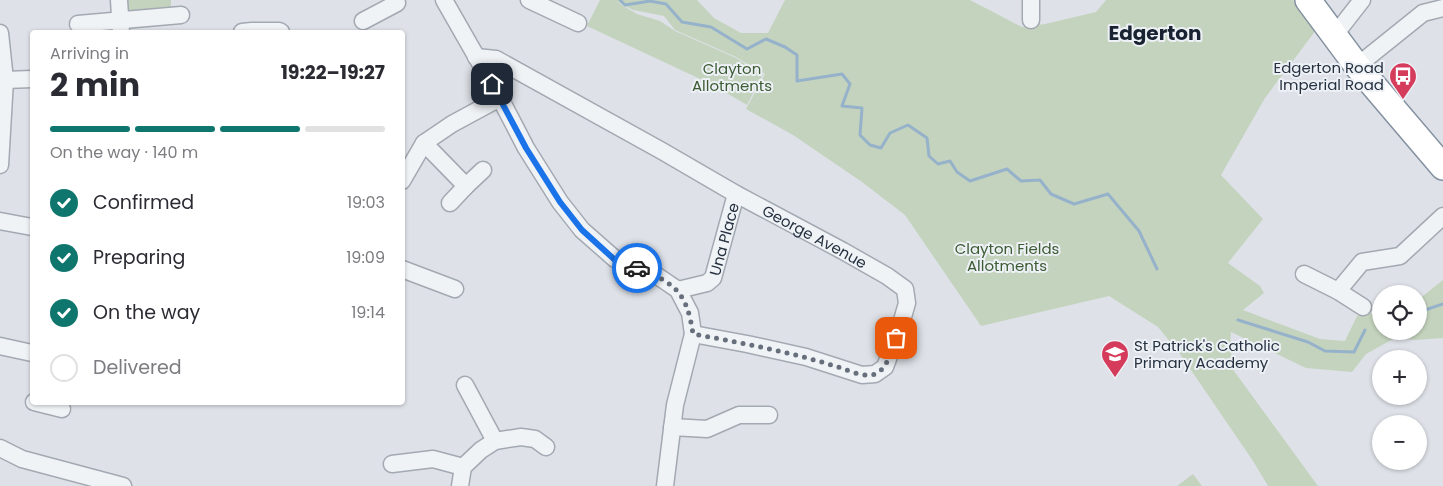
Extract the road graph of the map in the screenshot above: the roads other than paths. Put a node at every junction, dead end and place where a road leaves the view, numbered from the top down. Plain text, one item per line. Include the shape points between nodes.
1 (119, 0) edge
2 (444, 0) edge
3 (530, 0) edge
4 (1031, 0) edge
5 (1308, 0) edge
6 (1362, 0) edge
7 (397, 3) dead end
8 (377, 6) edge
9 (1443, 8) edge
10 (181, 16) dead end
11 (1031, 20) dead end
12 (363, 21) dead end
13 (578, 23) dead end
14 (78, 24) dead end
15 (121, 26) edge
16 (0, 33) edge
17 (1334, 36) junction
18 (476, 57) junction
19 (1358, 66) junction
20 (30, 79) edge
21 (5, 80) junction
22 (500, 98) junction
23 (424, 143) junction
24 (0, 165) edge
25 (1443, 167) edge
26 (483, 170) dead end
27 (405, 176) edge
28 (466, 186) junction
29 (736, 194) junction
30 (450, 202) dead end
31 (1443, 216) edge
32 (0, 221) edge
33 (30, 227) edge
34 (405, 271) edge
35 (1304, 274) dead end
36 (455, 289) dead end
37 (678, 290) junction
38 (1338, 291) junction
39 (1363, 307) dead end
40 (693, 334) junction
41 (0, 346) edge
42 (30, 352) edge
43 (465, 385) dead end
44 (44, 405) edge
45 (62, 409) dead end
46 (769, 415) dead end
47 (672, 427) junction
48 (495, 441) junction
49 (546, 447) dead end
50 (0, 448) edge
51 (392, 464) dead end
52 (463, 467) junction
53 (123, 486) edge
54 (460, 486) edge
55 (665, 486) edge

1 - 15 street
2 - 18 street
3 - 13 street
4 - 11 street
5 - 17 highway
6 - 17 street
7 - 8 street
8 - 12 street
9 - 19 street via 1424,14
10 - 15 street
14 - 15 street
16 - 21 street
17 - 19 highway
18 - 22 street
18 - 29 street, George Avenue via 496,59
19 - 25 highway
20 - 21 street
21 - 24 street
22 - 23 street
22 - 37 street via 526,148 582,230 615,260 656,275
23 - 27 street
23 - 28 street
26 - 28 street
28 - 30 street
29 - 37 street, Una Place via 713,278 707,283
29 - 40 street, George Avenue via 843,251 905,289 907,303 901,324 885,368 875,374 862,375 806,357
31 - 38 street via 1400,256 1362,262
32 - 33 street
34 - 36 street
35 - 38 street
37 - 40 street via 690,313
38 - 39 street
40 - 47 street
41 - 42 street
43 - 48 street
44 - 45 street
46 - 47 street via 739,415 707,429
47 - 55 street
48 - 49 street via 521,437 535,439
48 - 52 street
50 - 53 street via 22,459
51 - 52 street via 433,459
52 - 54 street

